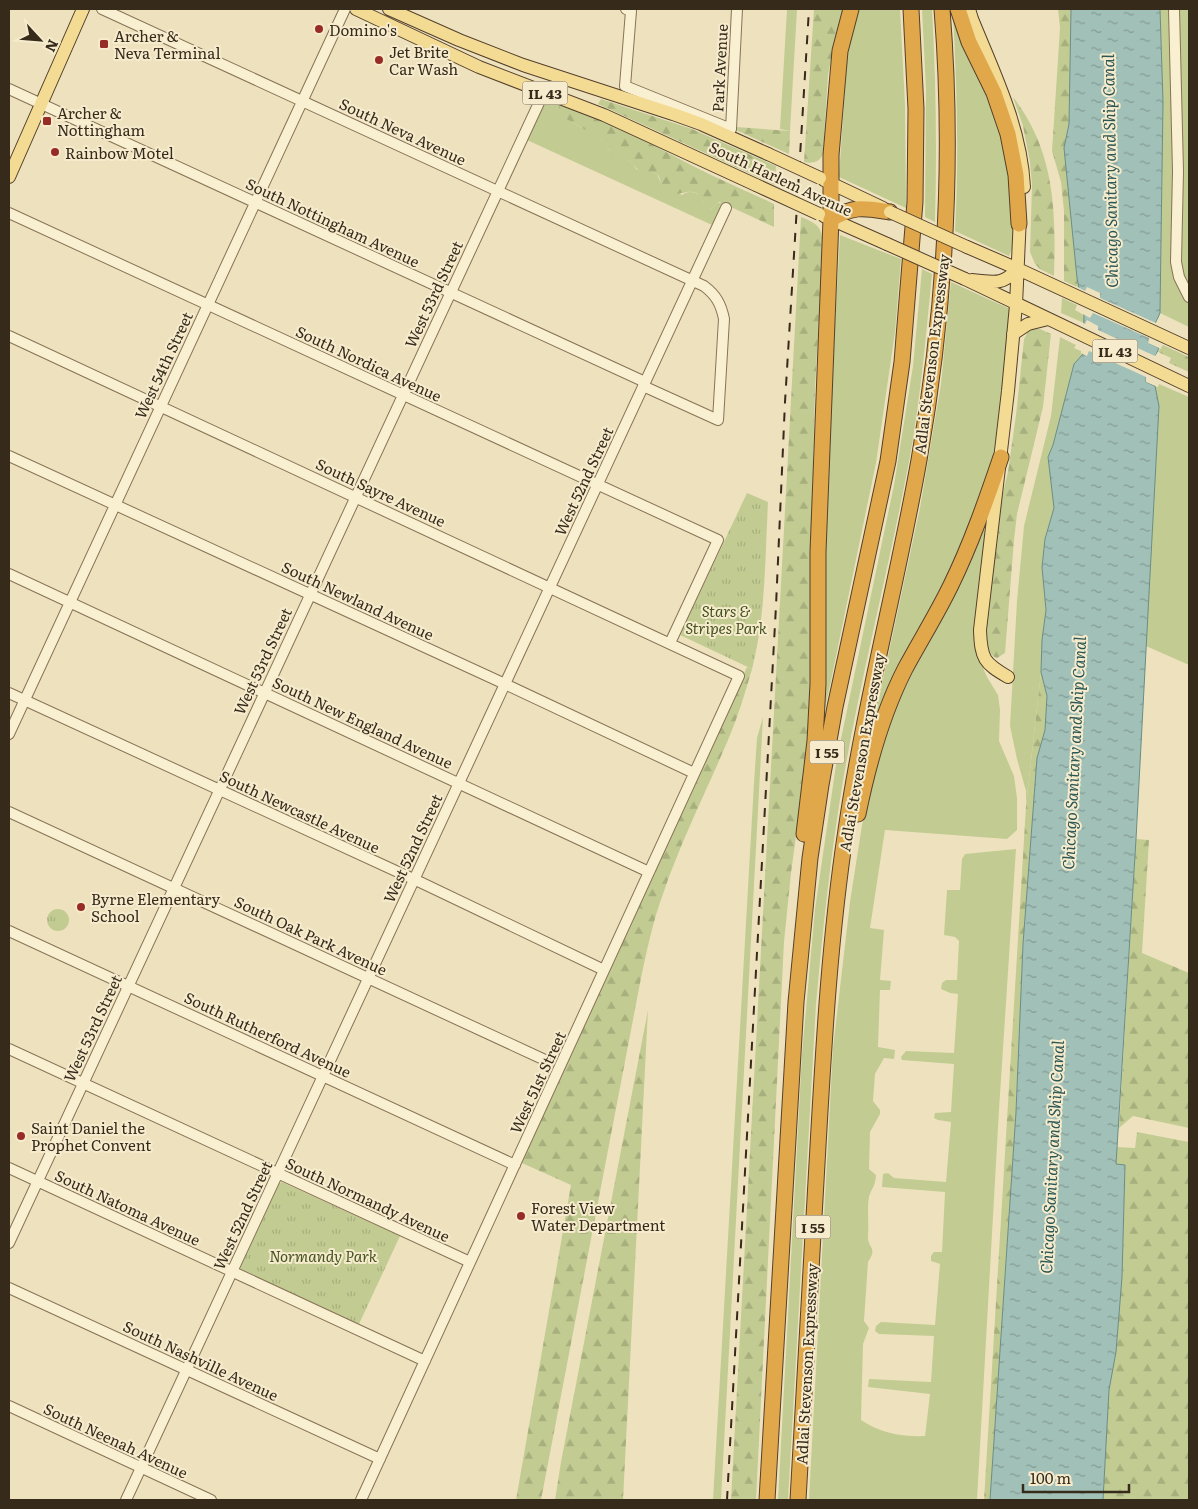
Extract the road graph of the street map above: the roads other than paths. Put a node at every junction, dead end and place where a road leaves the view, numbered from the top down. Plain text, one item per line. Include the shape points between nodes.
1 (83, 9) edge
2 (102, 9) edge
3 (345, 9) edge
4 (356, 9) edge
5 (737, 9) edge
6 (851, 9) edge
7 (911, 9) edge
8 (942, 9) edge
9 (958, 9) edge
10 (969, 9) edge
11 (1174, 9) edge
12 (393, 10) edge
13 (629, 10) edge
14 (388, 23) junction
15 (9, 89) edge
16 (544, 92) junction
17 (302, 101) junction
18 (41, 104) junction
19 (823, 171) junction
20 (9, 177) edge
21 (497, 191) junction
22 (255, 202) junction
23 (726, 208) dead end
24 (890, 212) junction
25 (9, 213) edge
26 (825, 217) junction
27 (1019, 224) junction
28 (1018, 268) junction
29 (965, 279) junction
30 (692, 280) junction
31 (450, 292) junction
32 (1189, 297) edge
33 (208, 305) junction
34 (1016, 305) junction
35 (1048, 319) junction
36 (1013, 334) junction
37 (9, 336) edge
38 (1189, 348) edge
39 (644, 384) junction
40 (1185, 384) edge
41 (403, 395) junction
42 (160, 406) junction
43 (718, 420) joint
44 (9, 456) edge
45 (1000, 457) junction
46 (597, 486) junction
47 (355, 496) junction
48 (115, 504) junction
49 (9, 574) edge
50 (550, 587) junction
51 (309, 594) junction
52 (70, 602) junction
53 (670, 643) junction
54 (739, 676) joint
55 (1008, 677) dead end
56 (505, 684) junction
57 (264, 692) junction
58 (9, 693) edge
59 (24, 700) junction
60 (9, 734) edge
61 (694, 773) junction
62 (458, 783) junction
63 (219, 790) junction
64 (9, 812) edge
65 (649, 872) junction
66 (414, 880) junction
67 (174, 888) junction
68 (9, 931) edge
69 (831, 953) junction
70 (604, 970) junction
71 (368, 978) junction
72 (128, 986) junction
73 (796, 1002) junction
74 (9, 1049) edge
75 (545, 1060) dead end
76 (323, 1076) junction
77 (83, 1083) junction
78 (515, 1166) junction
79 (9, 1168) edge
80 (278, 1174) junction
81 (37, 1181) junction
82 (9, 1243) edge
83 (470, 1262) junction
84 (232, 1272) junction
85 (9, 1288) edge
86 (425, 1361) junction
87 (186, 1370) junction
88 (9, 1406) edge
89 (380, 1459) junction
90 (141, 1468) junction
91 (126, 1500) edge
92 (211, 1500) edge
93 (361, 1500) edge
94 (767, 1500) edge
95 (798, 1500) edge

1 - 18 main road
2 - 17 street, South Neva Avenue
3 - 17 street, West 54th Street
4 - 14 main road, South Harlem Avenue / IL 43
5 - 13 street, Park Avenue via 730,128 625,86
6 - 19 highway via 840,51
7 - 73 highway, Adlai Stevenson Expressway / I 55 via 916,109 915,202 902,362 877,517 821,785 810,858
8 - 69 highway, Adlai Stevenson Expressway / I 55 via 946,72 946,210 937,332 912,494 860,738
9 - 27 highway via 969,42 994,92 1008,134 1016,175
10 - 27 main road via 1006,101 1023,164 1024,198
11 - 32 street via 1178,171 1176,262
12 - 14 street
12 - 19 main road, South Harlem Avenue / IL 43, bridge via 523,65 701,124
14 - 16 main road, South Harlem Avenue / IL 43 via 479,67
15 - 18 street, South Nottingham Avenue
16 - 21 street, West 53rd Street
16 - 26 main road, South Harlem Avenue / IL 43, bridge via 644,133
17 - 21 street, South Neva Avenue
17 - 22 street, West 54th Street
18 - 20 main road
18 - 22 street, South Nottingham Avenue
19 - 24 main road, South Harlem Avenue / IL 43
19 - 26 highway
21 - 30 street, South Neva Avenue
21 - 31 street, West 53rd Street
22 - 31 street, South Nottingham Avenue
22 - 33 street, West 54th Street
23 - 30 street, West 52nd Street
24 - 26 highway via 867,208
24 - 28 main road, South Harlem Avenue / IL 43, bridge
25 - 33 street, South Nordica Avenue
26 - 29 main road, South Harlem Avenue / IL 43, bridge
26 - 73 highway via 818,684 815,741 794,922
27 - 28 main road
28 - 29 main road via 1008,278 997,282
28 - 34 main road
28 - 38 main road, South Harlem Avenue / IL 43
29 - 34 main road, South Harlem Avenue / IL 43
30 - 39 street, West 52nd Street
30 - 43 street, South Neva Avenue via 713,293 721,304 724,319
31 - 39 street, South Nottingham Avenue
31 - 41 street, West 53rd Street
33 - 41 street, South Nordica Avenue
33 - 42 street, West 54th Street
34 - 35 main road, South Harlem Avenue / IL 43
34 - 36 main road
35 - 36 main road via 1028,324
35 - 40 main road, South Harlem Avenue / IL 43
36 - 45 main road
37 - 42 street, South Sayre Avenue
39 - 43 street, South Nottingham Avenue
39 - 46 street, West 52nd Street
41 - 46 street, South Nordica Avenue
41 - 47 street, West 53rd Street
42 - 47 street, South Sayre Avenue
42 - 48 street, West 54th Street
44 - 48 street, South Newland Avenue
45 - 55 main road via 980,638 990,667
45 - 69 highway via 974,534 950,587 904,670 880,732 862,793
46 - 50 street, West 52nd Street
46 - 53 street, South Nordica Avenue via 718,540
47 - 50 street, South Sayre Avenue
47 - 51 street, West 53rd Street
48 - 51 street, South Newland Avenue
48 - 52 street, West 54th Street
49 - 52 street, South New England Avenue
50 - 53 street, South Sayre Avenue
50 - 56 street, West 52nd Street
51 - 56 street, South Newland Avenue
51 - 57 street, West 53rd Street
52 - 57 street, South New England Avenue
52 - 59 street, West 54th Street
53 - 54 street, South Sayre Avenue
54 - 61 street, West 51st Street
56 - 61 street, South Newland Avenue
56 - 62 street, West 52nd Street
57 - 62 street, South New England Avenue
57 - 63 street, West 53rd Street
58 - 59 street, South Newcastle Avenue
59 - 60 street, West 54th Street
59 - 63 street, South Newcastle Avenue
61 - 65 street, West 51st Street
62 - 65 street, South New England Avenue
62 - 66 street, West 52nd Street
63 - 66 street, South Newcastle Avenue
63 - 67 street, West 53rd Street
64 - 67 street, South Oak Park Avenue
65 - 70 street, West 51st Street
66 - 70 street, South Newcastle Avenue
66 - 71 street, West 52nd Street
67 - 71 street, South Oak Park Avenue
67 - 72 street, West 53rd Street
68 - 72 street, South Rutherford Avenue
69 - 95 highway, Adlai Stevenson Expressway / I 55
70 - 78 street, West 51st Street
71 - 75 street, South Oak Park Avenue
71 - 76 street, West 52nd Street
72 - 76 street, South Rutherford Avenue
72 - 77 street, West 53rd Street
73 - 94 highway, Adlai Stevenson Expressway / I 55
74 - 77 street, South Normandy Avenue
76 - 78 street, South Rutherford Avenue
76 - 80 street, West 52nd Street
77 - 80 street, South Normandy Avenue
77 - 81 street, West 53rd Street
78 - 83 street, West 51st Street
79 - 81 street, South Natoma Avenue
80 - 83 street, South Normandy Avenue
80 - 84 street, West 52nd Street
81 - 82 street, West 53rd Street
81 - 84 street, South Natoma Avenue
83 - 86 street, West 51st Street
84 - 86 street, South Natoma Avenue
84 - 87 street, West 52nd Street
85 - 87 street, South Nashville Avenue
86 - 89 street, West 51st Street
87 - 89 street, South Nashville Avenue
87 - 90 street, West 52nd Street
88 - 90 street, South Neenah Avenue
89 - 93 street, West 51st Street
90 - 91 street, West 52nd Street
90 - 92 street, South Neenah Avenue

